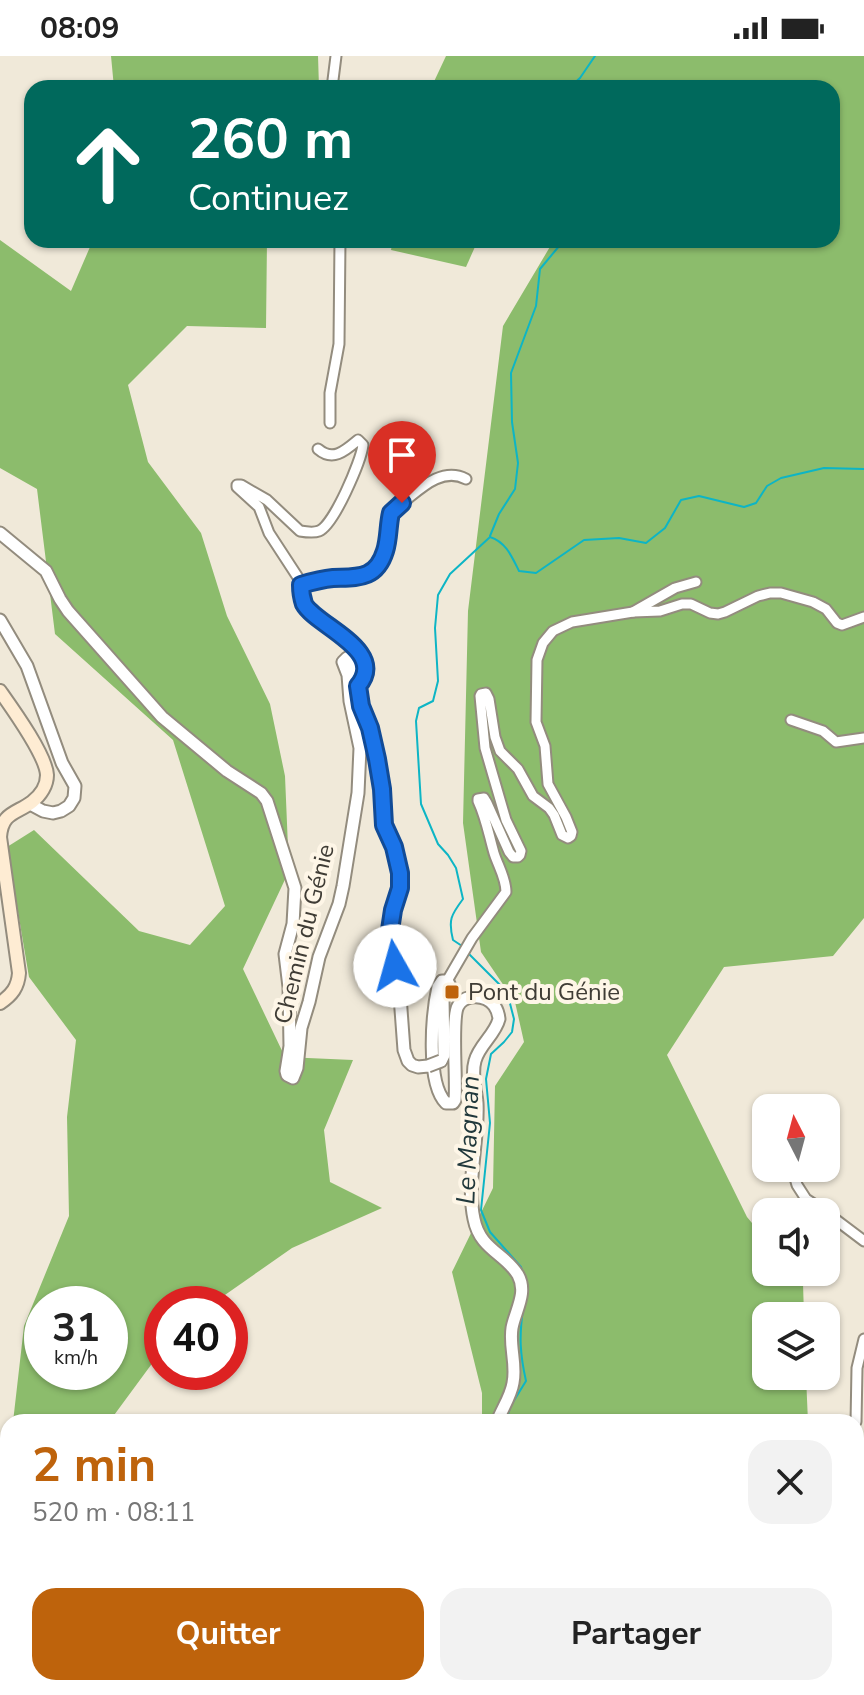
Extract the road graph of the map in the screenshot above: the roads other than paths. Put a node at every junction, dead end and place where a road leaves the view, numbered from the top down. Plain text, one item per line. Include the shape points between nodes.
1 (336, 56) edge
2 (333, 80) edge
3 (340, 248) edge
4 (330, 423) dead end
5 (318, 449) dead end
6 (466, 479) dead end
7 (0, 533) edge
8 (696, 582) dead end
9 (301, 585) junction
10 (633, 612) junction
11 (864, 617) edge
12 (0, 620) edge
13 (358, 686) junction
14 (0, 691) edge
15 (791, 720) dead end
16 (864, 738) edge
17 (30, 804) junction
18 (0, 837) edge
19 (450, 975) junction
20 (0, 1003) edge
21 (796, 1182) edge
22 (864, 1241) edge
23 (864, 1339) edge
24 (501, 1414) edge
25 (856, 1414) edge

1 - 2 street
3 - 4 street via 339,344
5 - 9 street via 334,456 358,440 363,445 333,517 317,532 300,531 267,500 237,485 259,507
6 - 9 street via 448,475 429,481 393,510 384,555 366,575
7 - 13 street, Chemin du Génie via 46,571 68,611 162,717 267,801 295,888 285,954 290,1046 286,1071 293,1078 319,957 341,895 358,793 360,748 343,662 347,658 355,666
8 - 10 street
9 - 13 street via 306,607 361,652 365,673
10 - 11 street, Chemin du Génie via 691,604 718,614 758,596 781,593 813,602 842,625
10 - 19 street, Chemin du Génie via 562,626 539,650 536,722 545,746 548,784 572,832 568,838 500,751 489,699 486,693 480,696 485,748 521,851 513,857 484,798 478,799 506,892
12 - 17 street via 27,666 75,786 74,798 61,811
13 - 19 street, Chemin du Génie, bridge via 379,774 384,825 400,873 391,950 404,1050 412,1065 428,1066 444,1055 443,998
14 - 17 main road via 46,770 44,788
15 - 16 street via 823,731 836,742
17 - 18 main road via 6,818
18 - 20 main road via 19,973 17,986
19 - 24 street via 438,987 433,1035 435,1079 446,1103 455,1100 457,1007 463,999 482,997 494,1004 499,1019 474,1062 478,1123 472,1204 483,1241 521,1283 512,1325 514,1380
21 - 22 street via 806,1199
23 - 25 street

